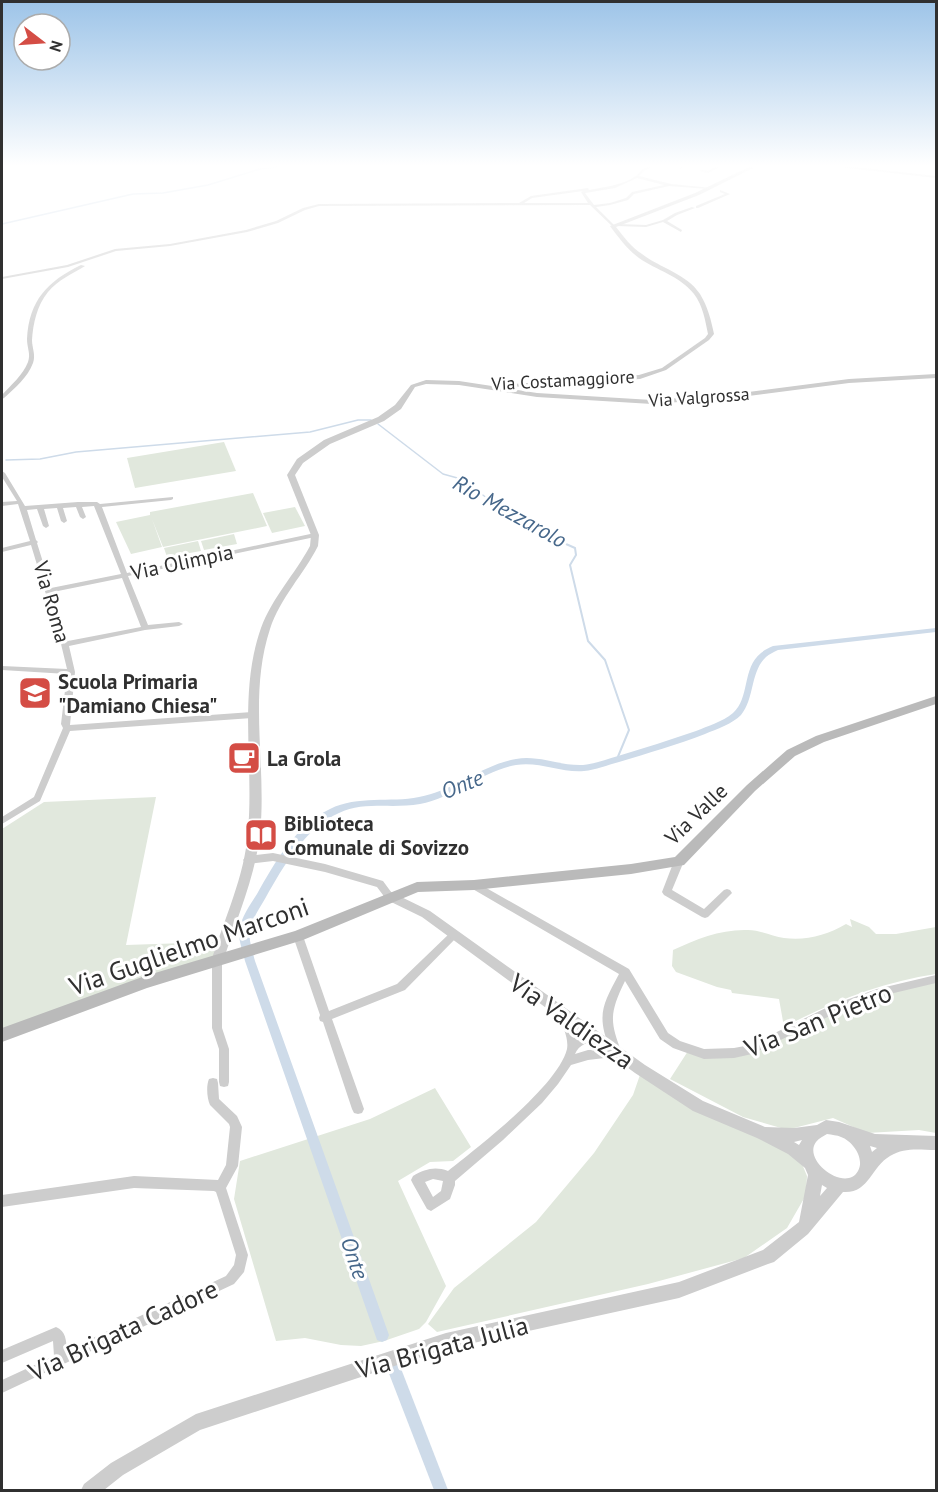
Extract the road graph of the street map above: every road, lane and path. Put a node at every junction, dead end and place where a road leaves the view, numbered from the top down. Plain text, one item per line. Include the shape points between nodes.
1 (214, 237) edge
2 (619, 237) edge
3 (98, 255) junction
4 (2, 278) edge
5 (936, 376) edge
6 (462, 384) junction
7 (2, 397) edge
8 (2, 473) edge
9 (171, 498) dead end
10 (2, 504) edge
11 (78, 504) junction
12 (22, 505) junction
13 (59, 506) junction
14 (98, 506) junction
15 (40, 507) junction
16 (83, 517) dead end
17 (64, 521) dead end
18 (46, 526) dead end
19 (315, 535) junction
20 (34, 543) junction
21 (2, 550) edge
22 (124, 574) junction
23 (49, 591) junction
24 (179, 624) dead end
25 (145, 628) junction
26 (64, 644) junction
27 (2, 668) edge
28 (71, 672) junction
29 (936, 700) edge
30 (252, 715) junction
31 (68, 728) junction
32 (2, 821) edge
33 (248, 860) junction
34 (679, 861) junction
35 (474, 885) junction
36 (727, 893) dead end
37 (389, 897) junction
38 (298, 936) junction
39 (453, 936) junction
40 (217, 962) junction
41 (625, 972) junction
42 (936, 979) edge
43 (562, 1014) junction
44 (324, 1018) junction
45 (2, 1035) edge
46 (593, 1035) junction
47 (572, 1048) junction
48 (617, 1053) junction
49 (588, 1055) junction
50 (568, 1061) junction
51 (358, 1109) dead end
52 (815, 1131) junction
53 (762, 1133) junction
54 (851, 1134) junction
55 (904, 1142) junction
56 (936, 1143) edge
57 (867, 1166) junction
58 (812, 1168) junction
59 (448, 1178) dead end
60 (839, 1185) junction
61 (220, 1188) junction
62 (2, 1201) edge
63 (803, 1229) junction
64 (2, 1356) edge
65 (61, 1359) junction
66 (2, 1387) edge
67 (90, 1491) edge

1 - 3 street
2 - 6 street, Via Costamaggiore via 636,255 694,287 709,313 711,333 706,339 664,369 640,377 525,386
3 - 4 street via 68,266
3 - 7 street via 44,291 35,308 30,342 33,357
5 - 6 street, Via Valgrossa via 652,402 537,395
6 - 19 street via 432,381 413,386 398,407 381,419 327,442 300,461 291,475
8 - 12 street, Via Roma
9 - 14 street
10 - 12 street
11 - 13 street
11 - 14 street
11 - 16 street
12 - 15 street
12 - 20 street, Via Roma
13 - 15 street
13 - 17 street
14 - 22 street
15 - 18 street
19 - 22 street, Via Olimpia
19 - 30 street via 308,558 266,627 255,667
20 - 21 street
20 - 23 street, Via Roma
22 - 23 street, Via Olimpia
22 - 25 street
23 - 26 street, Via Roma
24 - 25 street
25 - 26 street
26 - 28 street, Via Roma
27 - 28 street
28 - 31 street, Via Roma via 65,724
29 - 34 main road, Via Valle via 819,738 791,753
30 - 31 street
30 - 33 street via 255,810
31 - 32 street, Via Roma via 37,799
33 - 37 street via 273,857 297,861 380,884
33 - 40 street
34 - 35 main road, Via Valle
34 - 36 street via 667,892 705,914
35 - 37 main road, Via Valle via 417,887
35 - 41 street, Via San Pietro
37 - 38 main road, Via Guglielmo Marconi
37 - 39 street, Via Valdiezza via 426,914
38 - 40 main road, Via Guglielmo Marconi
38 - 44 street
39 - 43 street, Via Valdiezza
39 - 44 street via 401,987
40 - 45 main road, Via Guglielmo Marconi via 145,982
40 - 61 street via 217,1028 224,1049 214,1101 236,1127 232,1166
41 - 42 street, Via San Pietro via 664,1036 677,1046 704,1054 752,1049 867,996
41 - 48 street via 605,1020
43 - 46 street, Via Valdiezza
43 - 47 street
44 - 51 street
46 - 47 street
46 - 48 street, Via Valdiezza
46 - 49 street
47 - 50 street
48 - 49 street
48 - 53 street, Via Valdiezza via 698,1106
49 - 50 street
50 - 59 street via 544,1093
52 - 53 street, Via Valdiezza via 794,1135
52 - 54 street via 838,1128
52 - 58 street via 807,1139 805,1151
53 - 58 street, Via Valdiezza via 793,1149
54 - 55 street via 875,1141
54 - 57 street via 866,1155
55 - 56 street
55 - 57 street via 883,1152
57 - 60 street via 858,1182
58 - 60 street via 826,1181
58 - 63 street via 812,1201
60 - 63 street, Via Brigata Julia
61 - 62 street via 210,1184 134,1182
61 - 65 street, Via Brigata Cadore via 242,1262 230,1280
63 - 67 street, Via Brigata Julia via 768,1256 679,1290 446,1341 196,1423 117,1469
64 - 65 street via 56,1333
65 - 66 street, Via Brigata Cadore

